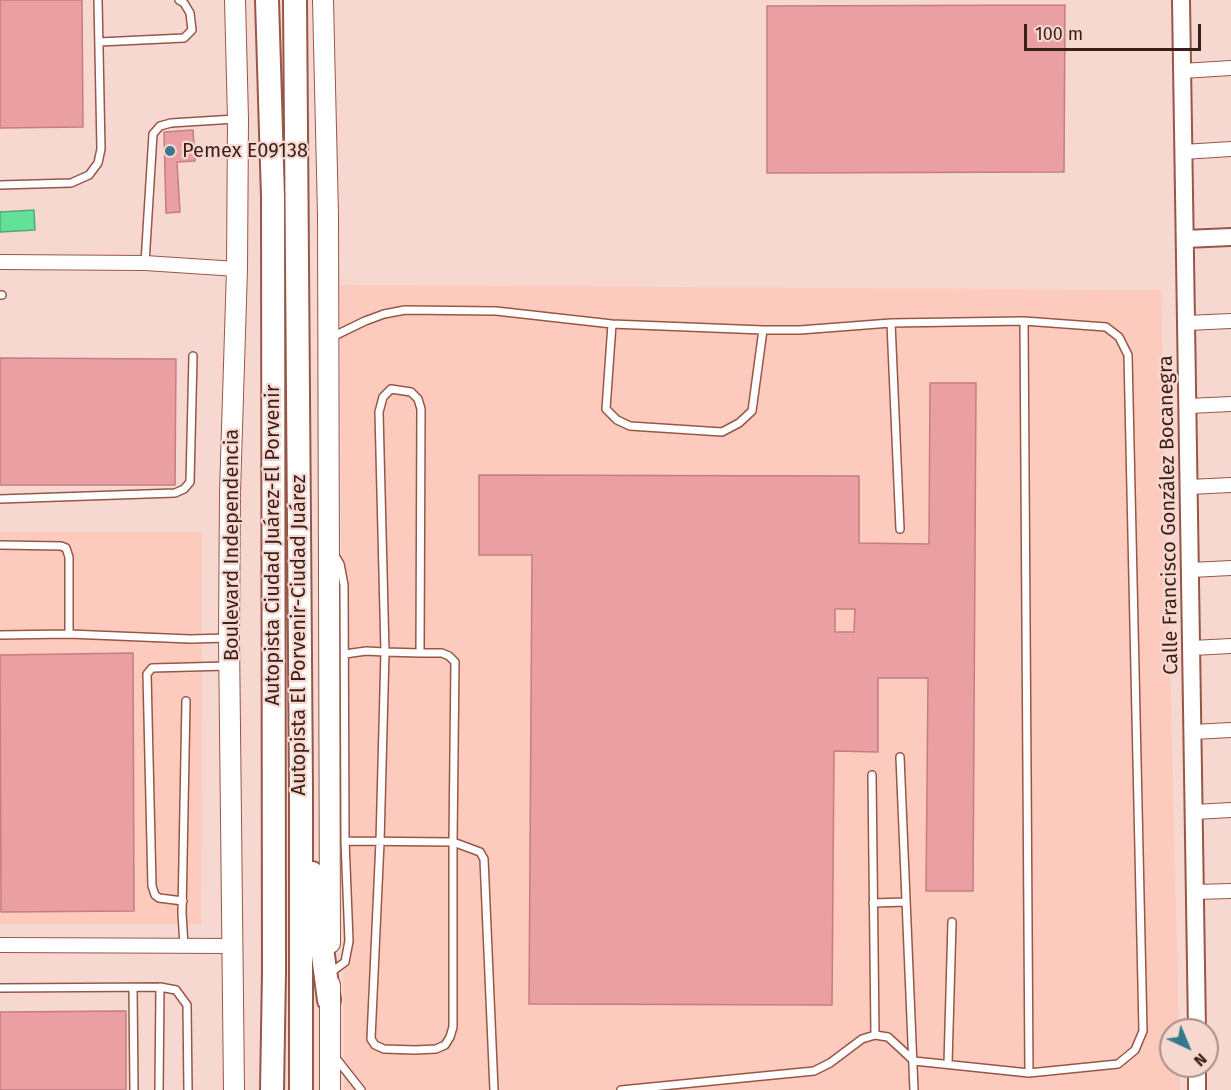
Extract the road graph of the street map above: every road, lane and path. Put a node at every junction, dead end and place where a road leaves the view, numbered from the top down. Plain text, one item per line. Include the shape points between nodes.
1 (98, 0) edge
2 (179, 0) edge
3 (235, 0) edge
4 (295, 0) edge
5 (309, 0) edge
6 (323, 0) edge
7 (1181, 0) edge
8 (266, 5) edge
9 (99, 42) junction
10 (1231, 68) edge
11 (1182, 71) junction
12 (295, 97) junction
13 (238, 119) junction
14 (1231, 149) edge
15 (1183, 152) junction
16 (0, 185) edge
17 (1231, 237) edge
18 (1185, 239) junction
19 (0, 262) edge
20 (146, 263) junction
21 (237, 269) junction
22 (1024, 321) junction
23 (1231, 321) edge
24 (891, 323) junction
25 (1187, 323) junction
26 (612, 324) junction
27 (763, 330) junction
28 (328, 339) junction
29 (194, 356) dead end
30 (1231, 404) edge
31 (1189, 406) junction
32 (1231, 485) edge
33 (1189, 487) junction
34 (0, 499) edge
35 (900, 529) dead end
36 (0, 545) edge
37 (329, 548) junction
38 (1231, 568) edge
39 (1191, 570) junction
40 (69, 634) junction
41 (0, 635) edge
42 (229, 638) junction
43 (1231, 646) edge
44 (1191, 648) junction
45 (385, 652) junction
46 (420, 652) junction
47 (345, 654) junction
48 (230, 666) junction
49 (186, 701) dead end
50 (1231, 730) edge
51 (1194, 732) junction
52 (337, 746) junction
53 (900, 757) dead end
54 (872, 776) dead end
55 (301, 786) junction
56 (1231, 810) edge
57 (1195, 812) junction
58 (345, 841) junction
59 (380, 842) junction
60 (453, 842) junction
61 (1231, 891) edge
62 (1195, 892) junction
63 (183, 901) junction
64 (906, 902) junction
65 (873, 903) junction
66 (952, 922) dead end
67 (0, 945) edge
68 (184, 946) junction
69 (231, 946) junction
70 (330, 973) junction
71 (160, 987) junction
72 (0, 988) edge
73 (132, 988) junction
74 (329, 1000) junction
75 (1197, 1018) edge
76 (875, 1035) junction
77 (330, 1050) junction
78 (914, 1061) junction
79 (948, 1064) junction
80 (1029, 1073) junction
81 (134, 1090) edge
82 (159, 1090) edge
83 (188, 1090) edge
84 (234, 1090) edge
85 (272, 1090) edge
86 (301, 1090) edge
87 (330, 1090) edge
88 (361, 1090) edge
89 (494, 1090) edge
90 (621, 1090) edge
91 (914, 1090) edge

1 - 9 lane
2 - 9 lane via 190,14 192,30 184,38
3 - 13 main road, Boulevard Independencia
4 - 12 highway, Autopista El Porvenir-Ciudad Juárez
5 - 12 highway
6 - 28 main road
7 - 11 street, Calle Francisco González Bocanegra
8 - 85 highway, Autopista Ciudad Juárez-El Porvenir via 273,220
9 - 16 lane via 98,164 89,175 71,183
10 - 11 street
11 - 15 street, Calle Francisco González Bocanegra
12 - 55 highway, Autopista El Porvenir-Ciudad Juárez
13 - 20 lane via 171,123 160,126 153,134
13 - 21 main road, Boulevard Independencia
14 - 15 street
15 - 18 street, Calle Francisco González Bocanegra
17 - 18 street
18 - 25 street, Calle Francisco González Bocanegra
19 - 20 street
20 - 21 street
21 - 42 main road, Boulevard Independencia
22 - 24 lane
22 - 80 lane
22 - 80 lane via 1106,327 1119,337 1128,355 1143,1031 1136,1050 1118,1064
23 - 25 street
24 - 27 lane
24 - 35 lane
25 - 31 street, Calle Francisco González Bocanegra
26 - 27 lane
26 - 27 lane via 606,409 617,420 630,426 722,432 752,411
26 - 28 lane via 496,310 405,310 365,321
28 - 37 main road
29 - 34 lane via 190,482 184,489 175,493
30 - 31 street
31 - 33 street, Calle Francisco González Bocanegra
32 - 33 street
33 - 39 street, Calle Francisco González Bocanegra
36 - 40 lane via 66,548
37 - 47 lane via 343,574
37 - 52 main road
38 - 39 street
39 - 44 street, Calle Francisco González Bocanegra
40 - 41 lane
40 - 42 lane
42 - 48 main road, Boulevard Independencia
43 - 44 street
44 - 51 street, Calle Francisco González Bocanegra
45 - 46 lane
45 - 46 lane via 379,411 383,397 391,389 411,392 421,409
45 - 47 lane
45 - 59 lane
46 - 60 lane via 442,653 455,662
47 - 52 lane
48 - 63 lane via 152,668 147,674 152,886 159,898
48 - 69 main road, Boulevard Independencia
49 - 63 lane
50 - 51 street
51 - 57 street, Calle Francisco González Bocanegra
52 - 58 lane
52 - 70 main road
53 - 64 lane
54 - 65 lane
55 - 74 highway
55 - 86 highway, Autopista El Porvenir-Ciudad Juárez
56 - 57 street
57 - 62 street, Calle Francisco González Bocanegra
58 - 59 lane
58 - 70 lane via 349,941 345,962
59 - 60 lane
59 - 60 lane via 371,1039 384,1049 407,1050 445,1045 453,1027
60 - 89 lane via 480,852 484,859
61 - 62 street
62 - 75 street, Calle Francisco González Bocanegra
63 - 68 lane
64 - 65 lane
64 - 78 lane
65 - 76 lane
66 - 79 lane
67 - 68 street
68 - 69 street
69 - 84 main road, Boulevard Independencia
70 - 74 main road
71 - 73 lane
71 - 82 lane
71 - 83 lane via 176,990 187,1005
72 - 73 lane
73 - 81 lane
74 - 77 main road
76 - 78 lane via 888,1037
76 - 90 lane via 862,1039 814,1071
77 - 87 main road
77 - 88 lane
78 - 79 lane
78 - 91 lane
79 - 80 lane

